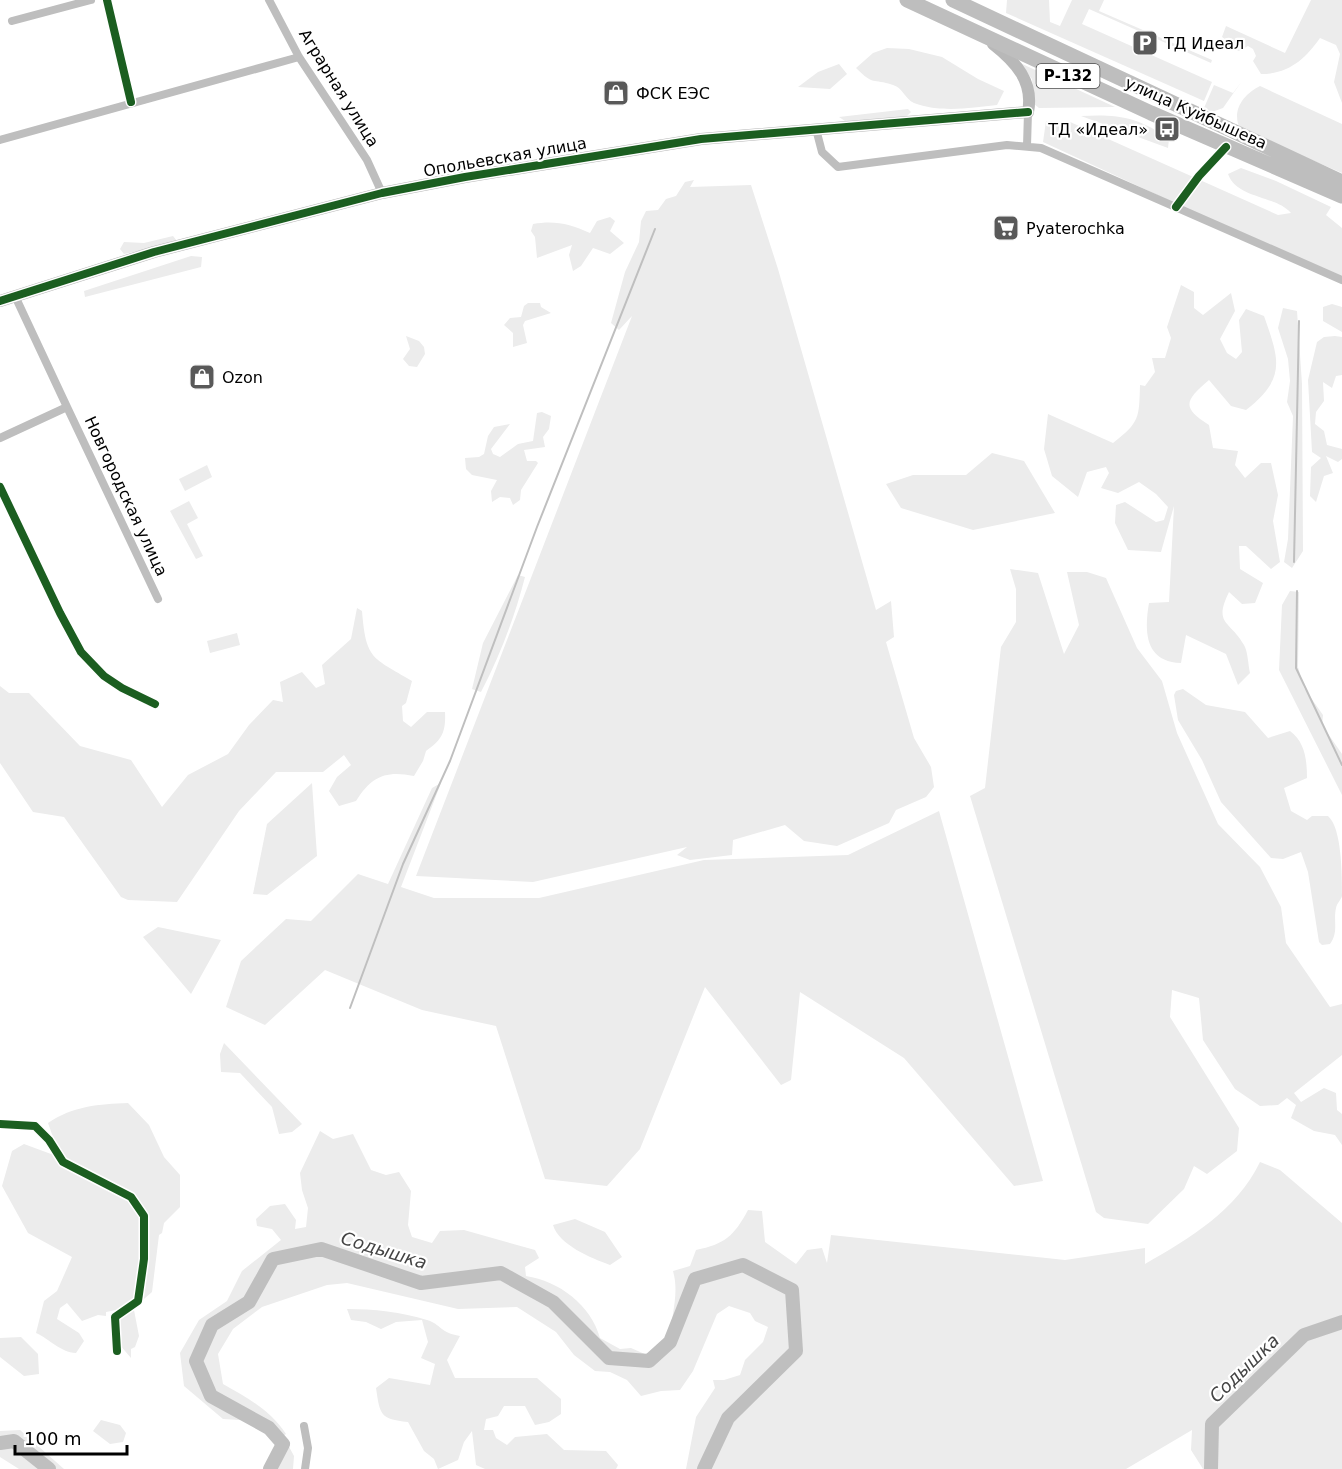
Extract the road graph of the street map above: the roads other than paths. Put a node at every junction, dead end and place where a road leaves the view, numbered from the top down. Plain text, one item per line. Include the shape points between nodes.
1 (90, 0) edge
2 (107, 0) edge
3 (269, 0) edge
4 (907, 0) edge
5 (953, 0) edge
6 (12, 21) dead end
7 (986, 38) junction
8 (299, 57) junction
9 (131, 102) junction
10 (1028, 111) junction
11 (816, 129) junction
12 (0, 140) edge
13 (1027, 146) junction
14 (1226, 147) junction
15 (1342, 182) edge
16 (382, 193) junction
17 (1342, 196) edge
18 (1176, 207) junction
19 (1342, 280) edge
20 (15, 296) junction
21 (0, 301) edge
22 (67, 406) junction
23 (0, 438) edge
24 (0, 487) edge
25 (158, 599) dead end
26 (155, 704) dead end
27 (0, 1124) edge
28 (117, 1351) dead end
29 (304, 1426) dead end
30 (305, 1469) edge

1 - 6 street
2 - 9 street
3 - 8 street, Аграрная улица
4 - 7 highway, улица Куйбышева / Р-132
5 - 15 highway, улица Куйбышева / Р-132
7 - 10 street via 1024,76 1029,87
7 - 14 highway, улица Куйбышева / Р-132
8 - 9 street
8 - 16 street, Аграрная улица via 344,122
9 - 12 street
10 - 11 street, Опольевская улица
10 - 13 street
11 - 13 street via 822,152 837,167 1007,145
11 - 16 street, Опольевская улица via 654,145
13 - 18 street via 1058,154
14 - 17 highway, улица Куйбышева / Р-132
14 - 18 street
16 - 20 street, Опольевская улица via 154,252
18 - 19 street
20 - 21 street, Опольевская улица
20 - 22 street, Новгородская улица
22 - 23 street, Новгородская улица
22 - 25 street, Новгородская улица
24 - 26 street via 81,652 104,676
27 - 28 street via 35,1125 63,1162 131,1197 144,1216 144,1259 138,1301 115,1317
29 - 30 street via 308,1448

